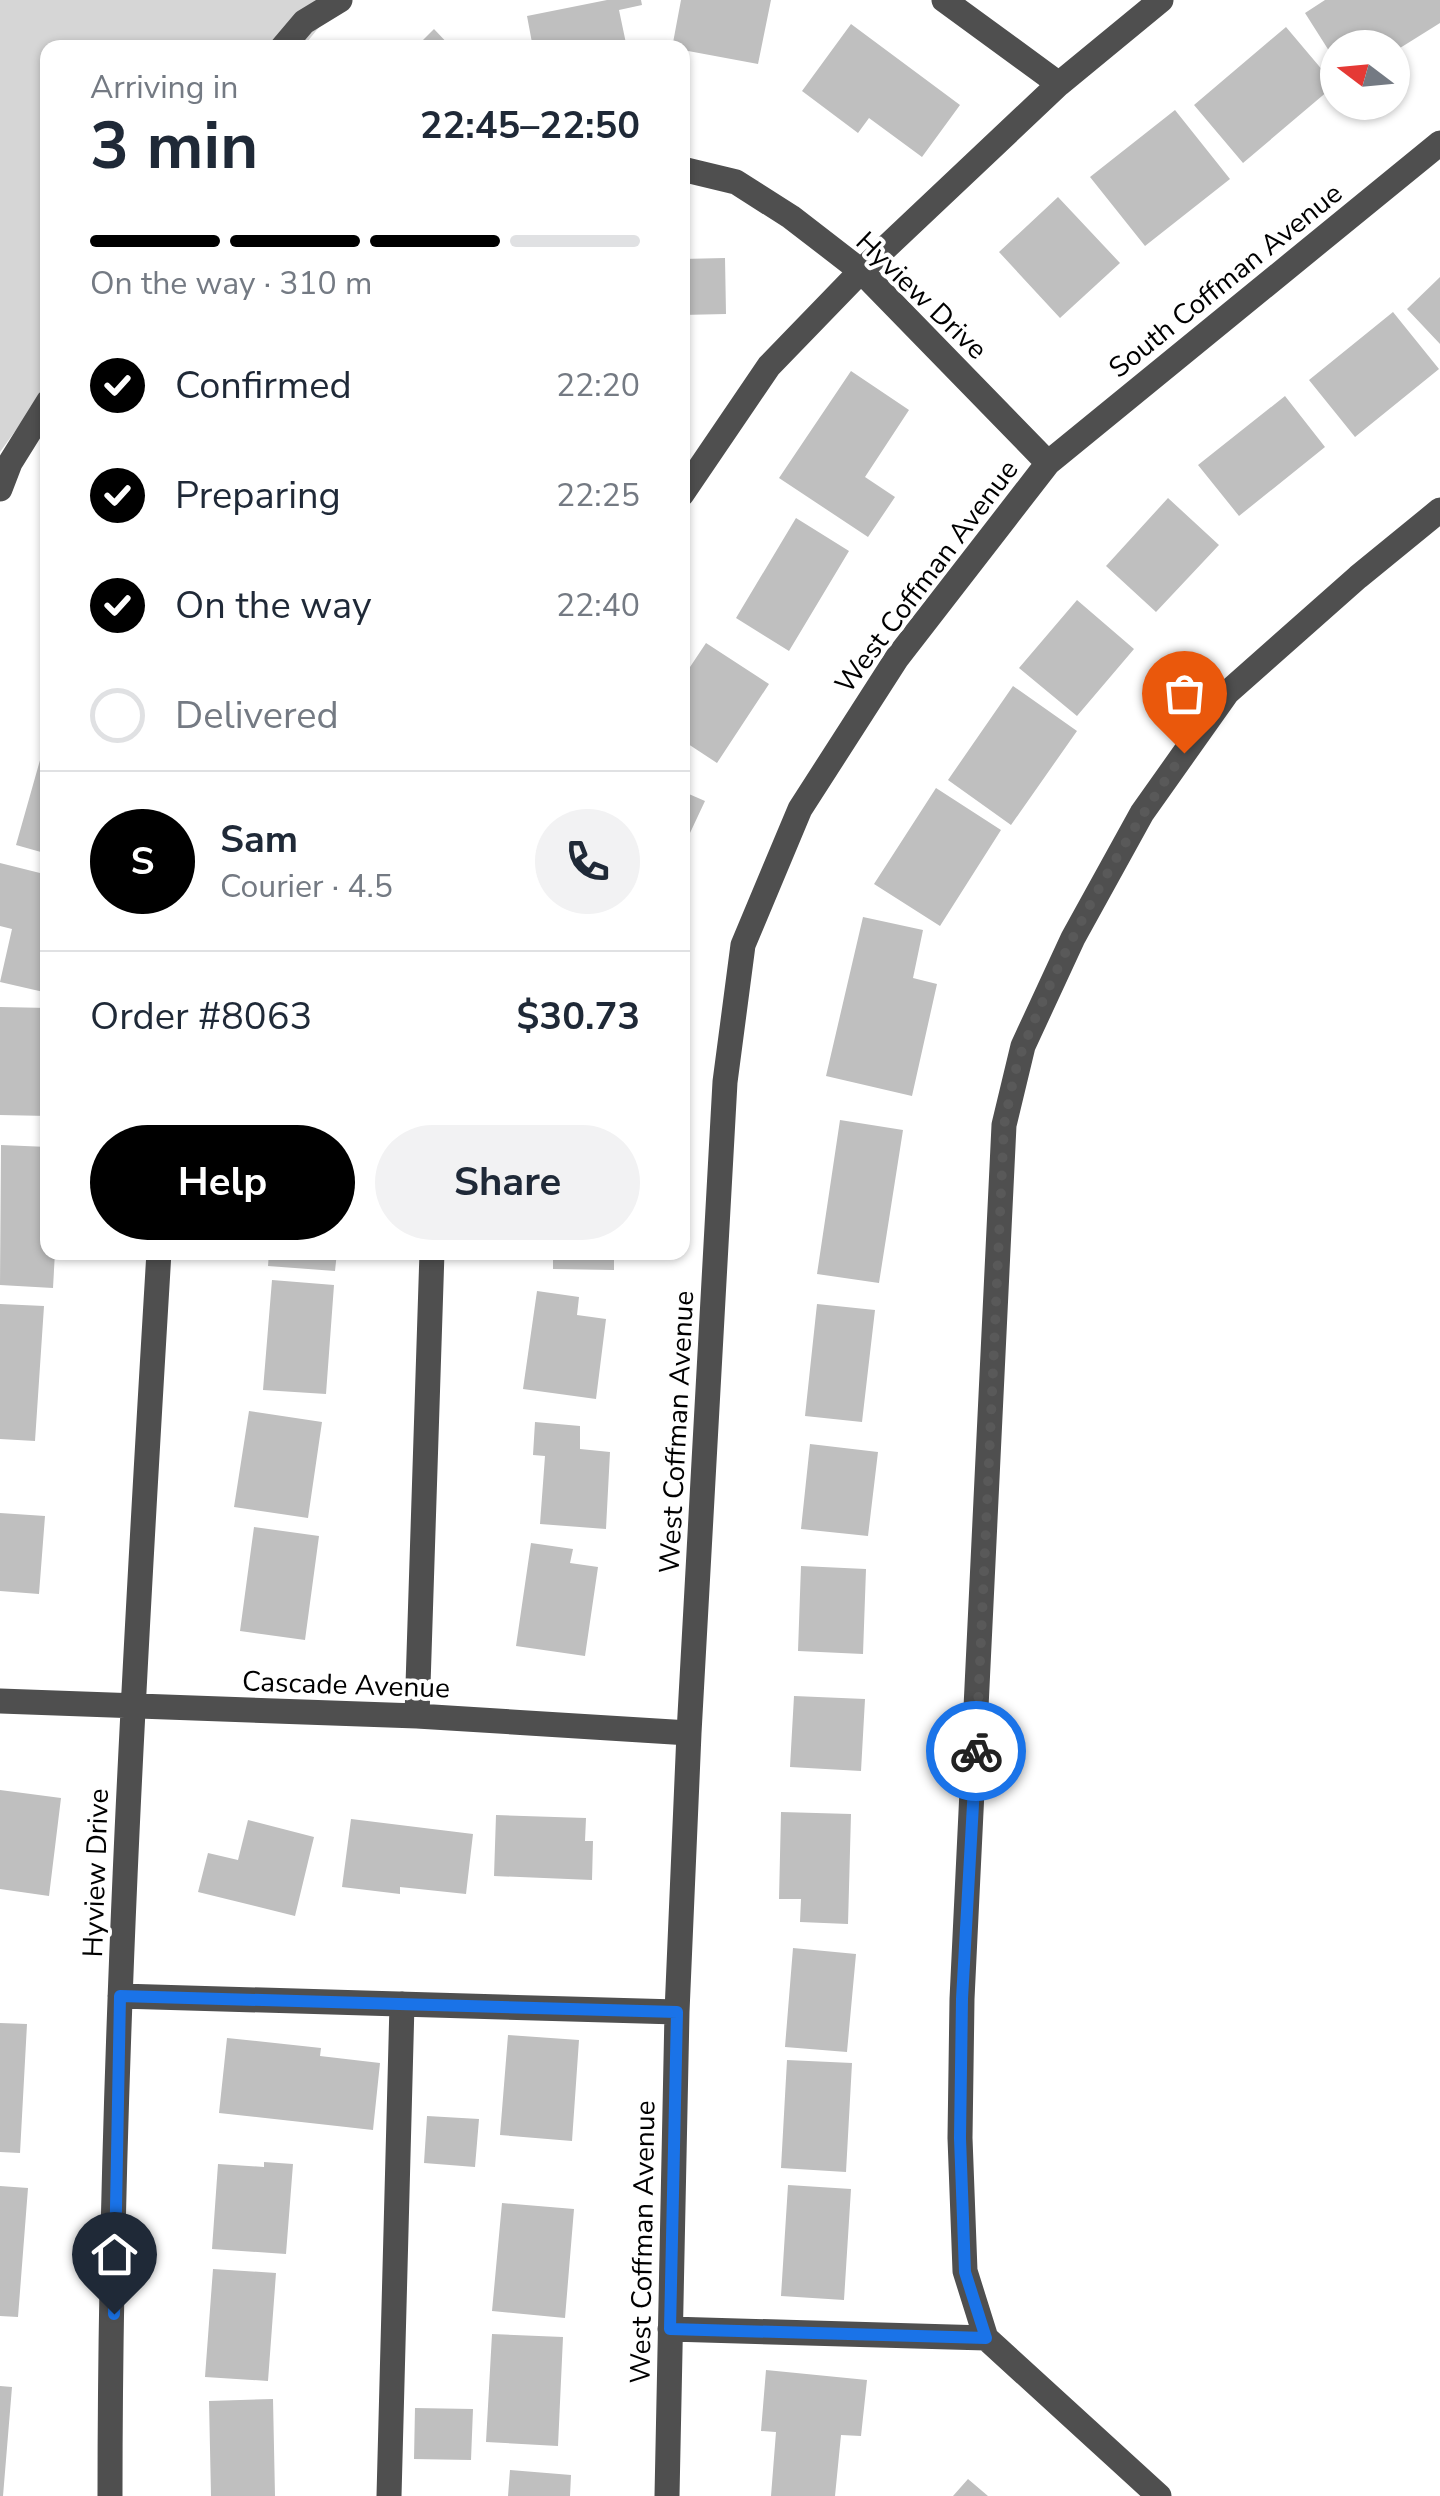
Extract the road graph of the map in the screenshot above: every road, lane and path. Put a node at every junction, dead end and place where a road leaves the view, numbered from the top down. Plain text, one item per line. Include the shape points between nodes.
1 (340, 0) edge
2 (944, 0) edge
3 (1161, 0) edge
4 (289, 40) edge
5 (1059, 84) junction
6 (1440, 143) edge
7 (690, 172) edge
8 (860, 271) junction
9 (40, 415) edge
10 (1048, 464) junction
11 (690, 482) edge
12 (0, 489) edge
13 (1440, 510) edge
14 (159, 1260) edge
15 (432, 1260) edge
16 (0, 1701) edge
17 (131, 1706) junction
18 (417, 1716) junction
19 (688, 1733) junction
20 (120, 1996) junction
21 (402, 2004) junction
22 (677, 2012) junction
23 (670, 2329) junction
24 (986, 2338) junction
25 (110, 2496) edge
26 (389, 2496) edge
27 (667, 2496) edge
28 (1159, 2496) edge

1 - 4 street
2 - 5 street
3 - 5 street
5 - 8 street
6 - 10 street, South Coffman Avenue
7 - 8 street, Hyview Drive via 736,182
8 - 10 street, Hyview Drive
8 - 11 street via 769,366
9 - 12 street
10 - 19 street, West Coffman Avenue via 897,658 810,794 743,945 726,1082
13 - 24 street via 1227,692 1142,813 1023,1046 1004,1125 962,1999 965,2272
14 - 17 street, Hyview Drive
15 - 18 street
16 - 17 street, Cascade Avenue
17 - 18 street, Cascade Avenue
17 - 20 street, Hyview Drive
18 - 19 street, Cascade Avenue
19 - 22 street, West Coffman Avenue
20 - 21 street
20 - 25 street, Hyview Drive
21 - 22 street
21 - 26 street
22 - 23 street, West Coffman Avenue
23 - 24 street
23 - 27 street, West Coffman Avenue
24 - 28 street

